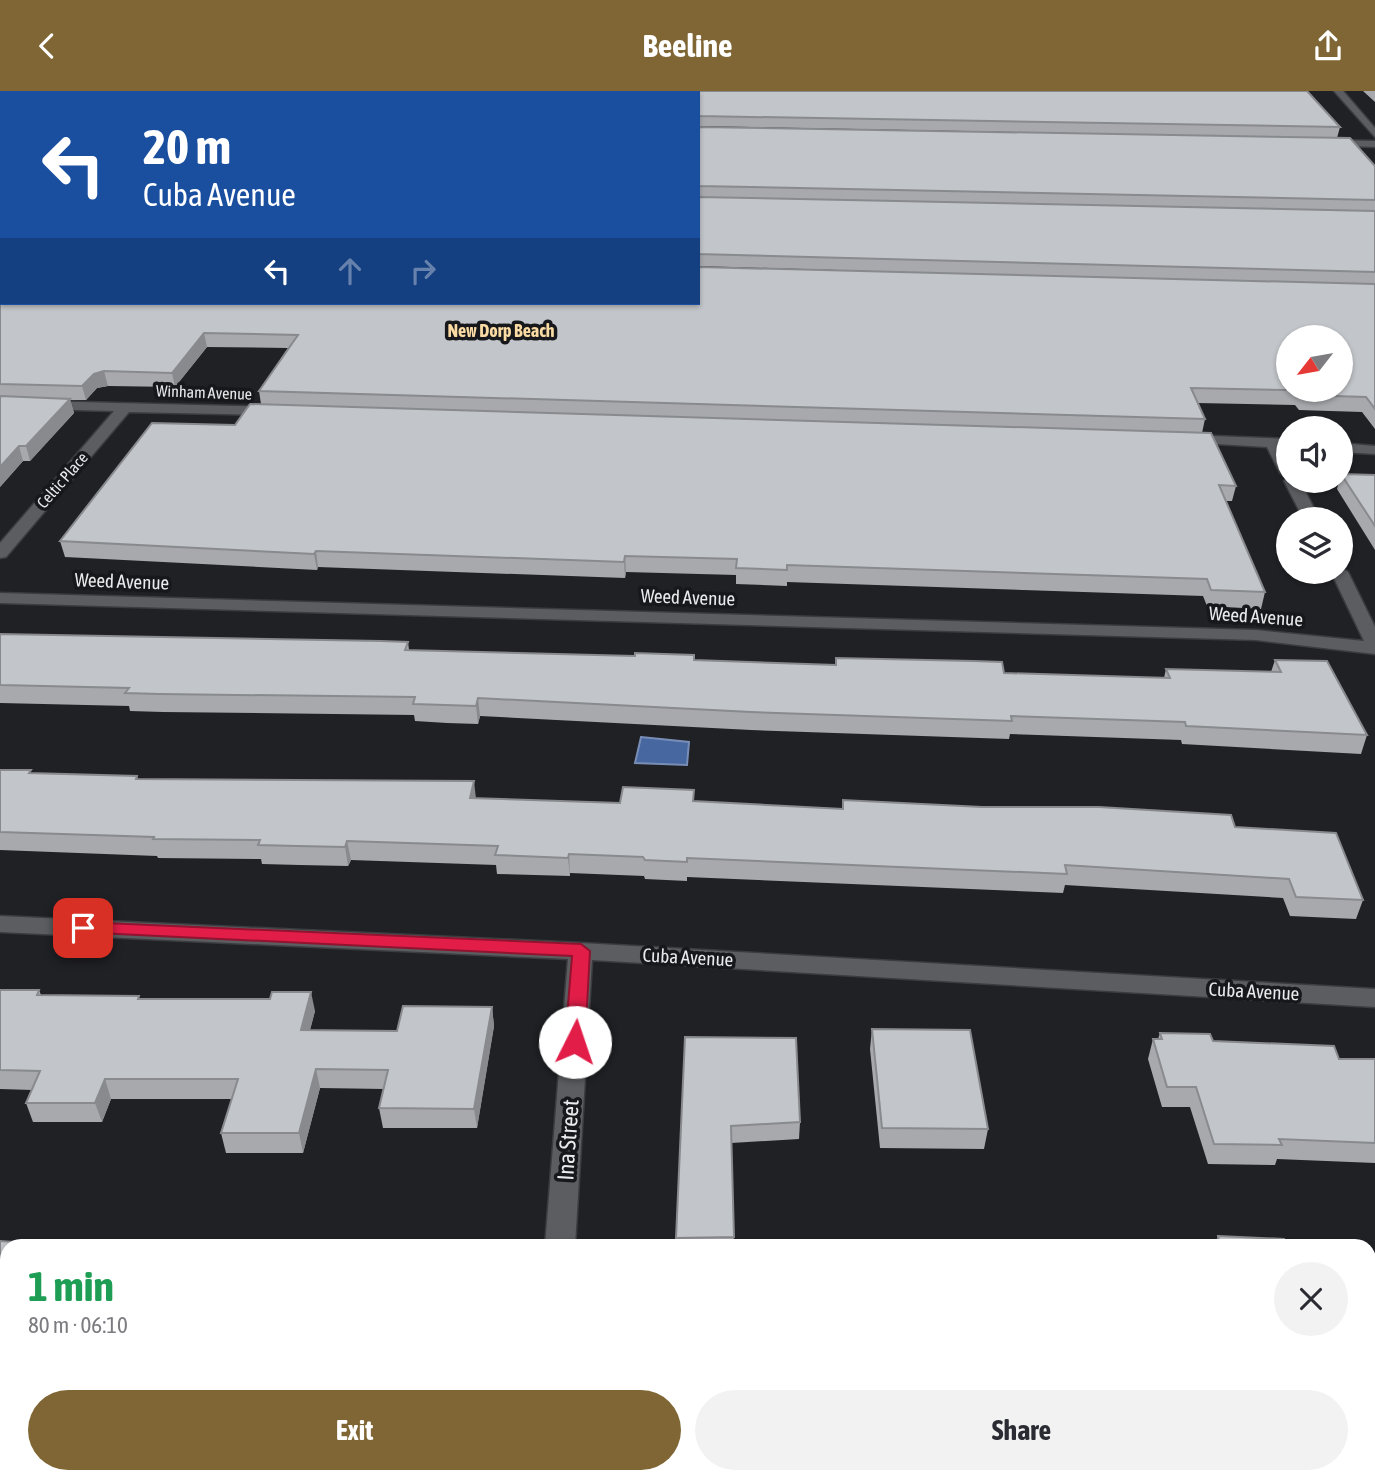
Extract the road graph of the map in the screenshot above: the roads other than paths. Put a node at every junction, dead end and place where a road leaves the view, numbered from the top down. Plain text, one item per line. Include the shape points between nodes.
1 (1338, 91) edge
2 (1375, 134) edge
3 (1309, 143) edge
4 (1375, 144) edge
5 (0, 404) edge
6 (125, 407) junction
7 (293, 412) edge
8 (1174, 439) edge
9 (1276, 442) edge
10 (1353, 448) edge
11 (1375, 450) edge
12 (0, 553) edge
13 (1345, 584) edge
14 (0, 598) edge
15 (1375, 647) edge
16 (0, 924) edge
17 (581, 951) junction
18 (1375, 998) edge
19 (560, 1239) edge

1 - 2 street
3 - 4 street
5 - 6 street, Winham Avenue
6 - 7 street, Winham Avenue
6 - 12 street, Celtic Place
8 - 9 street
10 - 11 street
13 - 15 street
14 - 15 street, Weed Avenue via 1256,635
16 - 17 street, Cuba Avenue
17 - 18 street, Cuba Avenue
17 - 19 street, Ina Street

